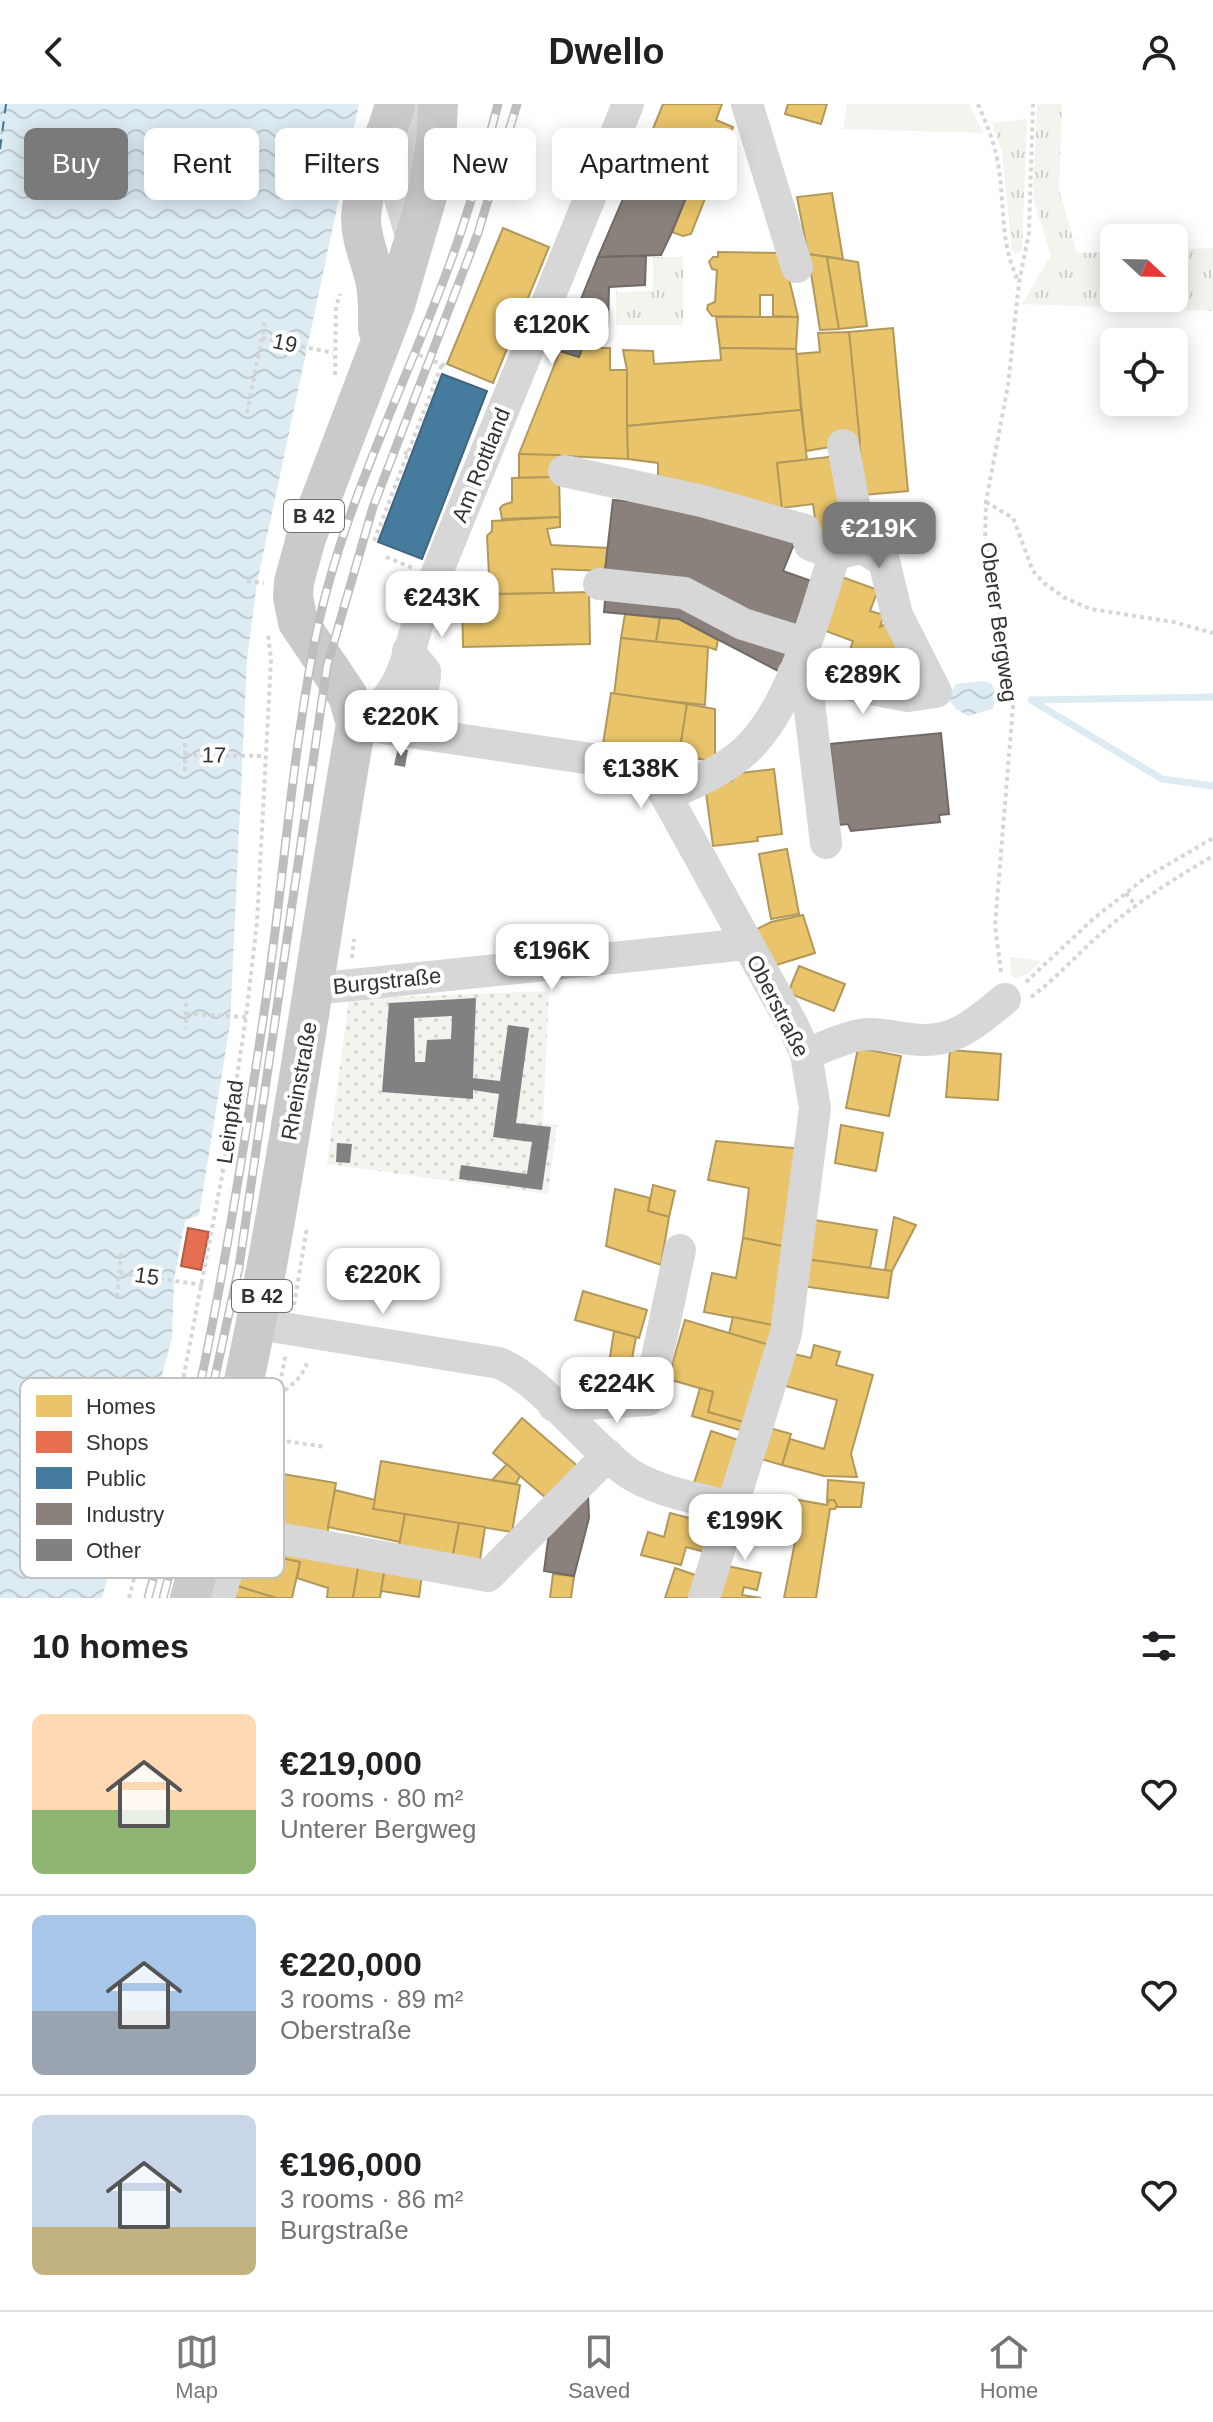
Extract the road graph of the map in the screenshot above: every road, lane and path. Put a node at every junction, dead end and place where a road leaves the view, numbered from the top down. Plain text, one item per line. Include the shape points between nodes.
1 (413, 104) edge
2 (438, 104) edge
3 (628, 104) edge
4 (747, 104) edge
5 (978, 104) edge
6 (1033, 104) edge
7 (390, 121) edge
8 (413, 243) junction
9 (797, 267) dead end
10 (1019, 283) junction
11 (340, 294) dead end
12 (336, 307) dead end
13 (265, 322) dead end
14 (262, 338) junction
15 (378, 344) junction
16 (333, 353) dead end
17 (419, 355) dead end
18 (247, 413) dead end
19 (843, 445) dead end
20 (564, 471) dead end
21 (986, 502) junction
22 (374, 541) dead end
23 (848, 551) junction
24 (386, 557) dead end
25 (413, 568) dead end
26 (247, 581) dead end
27 (257, 583) dead end
28 (599, 584) dead end
29 (1213, 633) edge
30 (268, 637) dead end
31 (804, 643) junction
32 (800, 676) junction
33 (371, 726) junction
34 (185, 742) dead end
35 (185, 755) junction
36 (265, 756) junction
37 (185, 771) dead end
38 (666, 796) junction
39 (1213, 838) edge
40 (826, 843) dead end
41 (1213, 856) edge
42 (1126, 893) junction
43 (1136, 906) junction
44 (747, 944) junction
45 (314, 989) junction
46 (1016, 1000) junction
47 (186, 1003) dead end
48 (186, 1014) junction
49 (246, 1017) junction
50 (186, 1028) dead end
51 (806, 1054) junction
52 (680, 1250) dead end
53 (121, 1252) dead end
54 (120, 1273) junction
55 (203, 1285) junction
56 (117, 1297) dead end
57 (258, 1324) junction
58 (312, 1333) junction
59 (183, 1378) edge
60 (255, 1378) edge
61 (284, 1391) edge
62 (554, 1406) junction
63 (284, 1442) edge
64 (326, 1447) dead end
65 (608, 1455) junction
66 (733, 1508) junction
67 (284, 1539) edge
68 (135, 1578) edge
69 (198, 1578) edge
70 (225, 1578) edge
71 (129, 1598) edge
72 (190, 1598) edge
73 (219, 1598) edge
74 (704, 1598) edge

1 - 8 street via 399,195
2 - 8 main road, B 42 via 428,193
3 - 33 street, Am Rottland via 396,688
4 - 9 street
5 - 10 path via 994,145 1006,252
6 - 10 path, Oberer Bergweg via 1029,232
7 - 8 street via 373,224 383,234
7 - 15 main road, B 42 via 361,214 377,290
8 - 15 main road, B 42
10 - 21 path, Oberer Bergweg via 1008,385
11 - 12 path
13 - 14 path
14 - 16 path, 19
14 - 18 path
15 - 33 main road, B 42 via 306,538 293,597 304,634
17 - 22 path via 444,365
19 - 23 street
20 - 23 street via 805,530 810,545
21 - 29 path via 1013,518 1033,571 1065,598 1091,609
21 - 46 path, Oberer Bergweg via 985,538 1014,694 995,926
23 - 31 street
23 - 32 street via 884,561 897,615 936,692 908,696
24 - 25 path
26 - 27 path
28 - 31 street via 684,593 743,624
30 - 36 path, Leinpfad
31 - 32 street
32 - 38 street via 747,750 729,765
32 - 40 street
33 - 38 street, Oberstraße via 639,766
33 - 45 main road, Rheinstraße / B 42
34 - 35 path
35 - 36 path, 17
35 - 37 path
36 - 49 path, Leinpfad via 257,922
38 - 44 street, Oberstraße
39 - 42 path
41 - 43 path
42 - 43 path
42 - 46 path via 1092,920
43 - 46 path via 1054,980
44 - 45 street, Burgstraße
44 - 51 street, Oberstraße
45 - 57 main road, Rheinstraße / B 42
46 - 51 street via 941,1040 873,1025
47 - 48 path
48 - 49 path
48 - 50 path
49 - 55 path, Leinpfad
51 - 66 street, Oberstraße via 815,1108 786,1333
52 - 62 street via 648,1400
53 - 54 path
54 - 55 path, 15
54 - 56 path
55 - 59 path, Leinpfad
57 - 58 street
57 - 60 main road, Rheinstraße / B 42
58 - 61 path via 305,1372
58 - 62 street via 499,1363 521,1375
62 - 65 street
63 - 64 path
65 - 66 street via 628,1473 656,1485
65 - 67 street via 488,1576
66 - 74 street, Oberstraße
68 - 71 path, Leinpfad
69 - 72 main road, Rheinstraße / B 42
70 - 73 street

